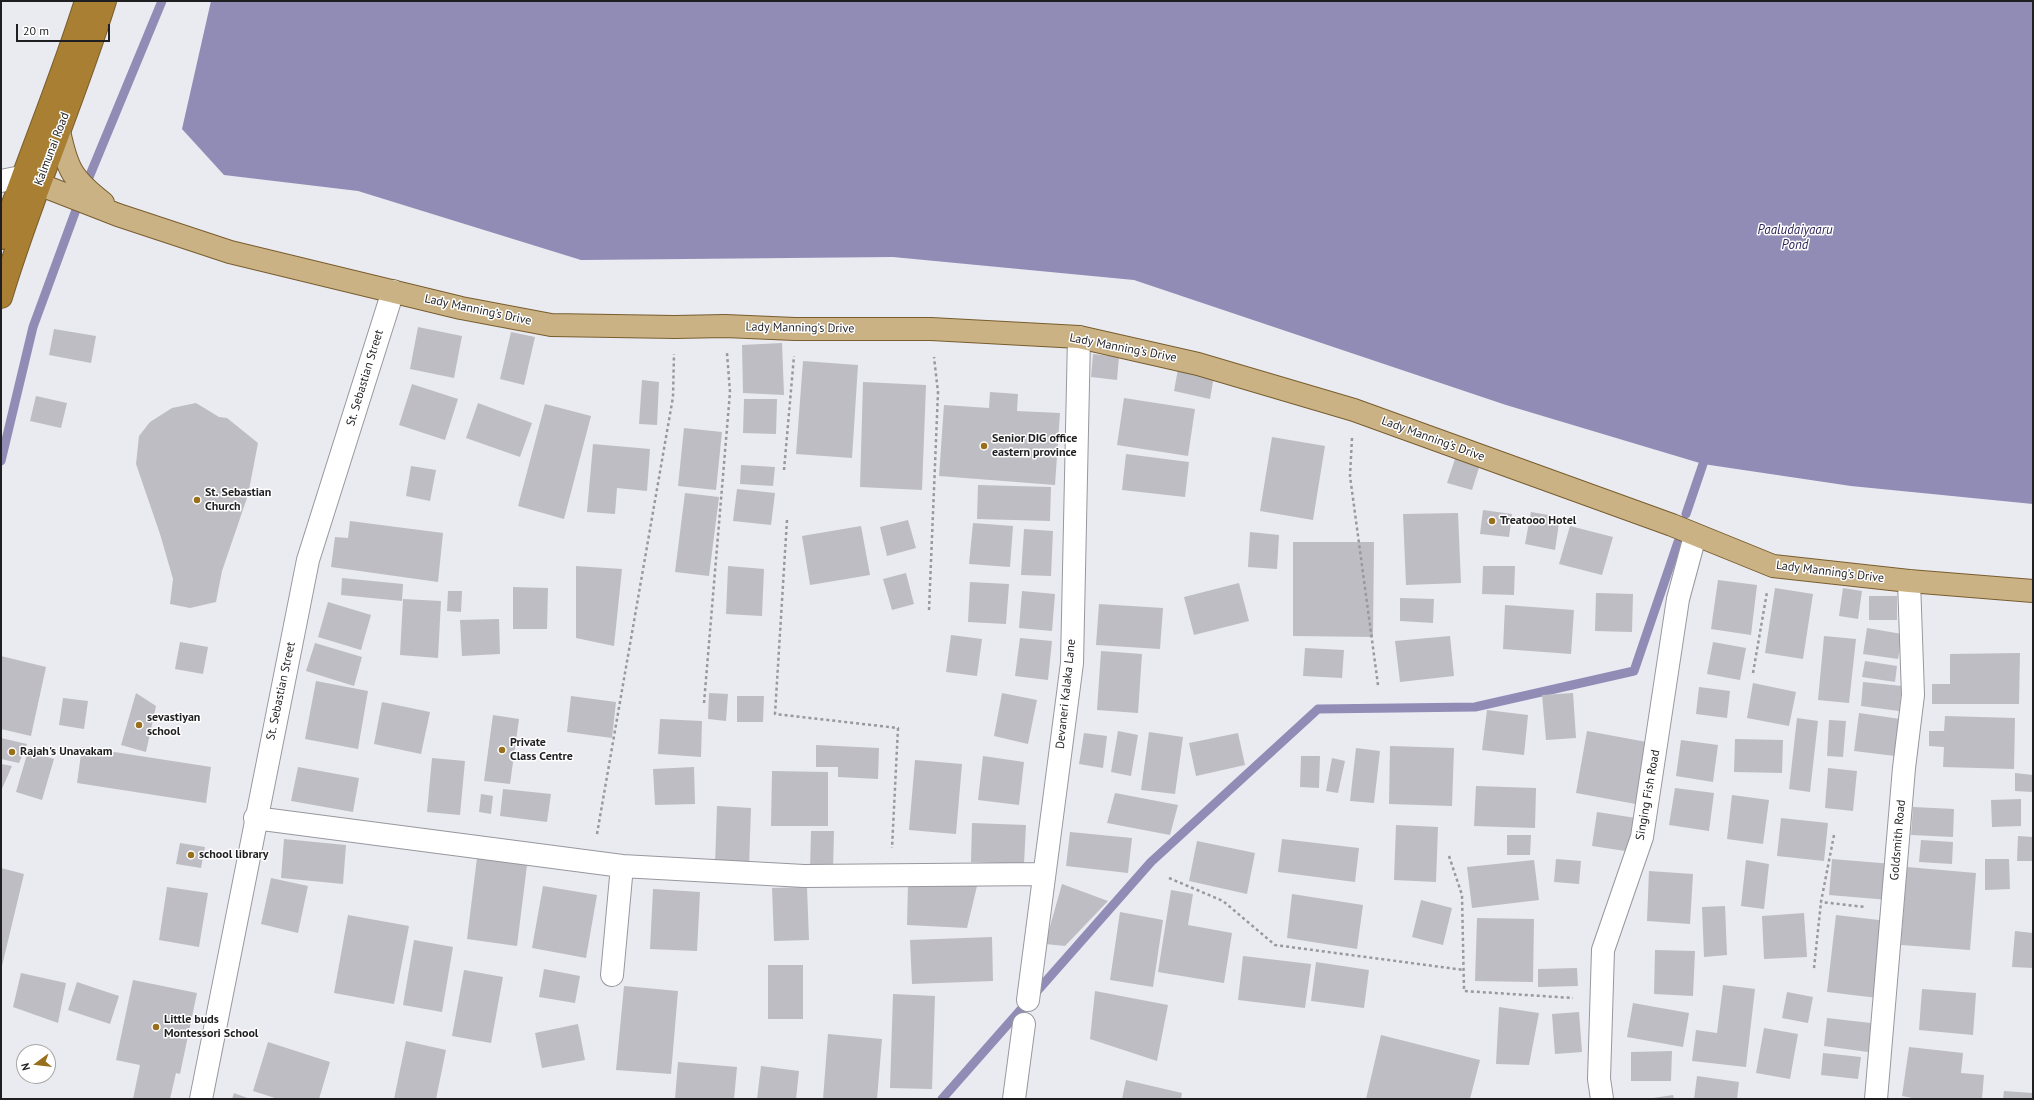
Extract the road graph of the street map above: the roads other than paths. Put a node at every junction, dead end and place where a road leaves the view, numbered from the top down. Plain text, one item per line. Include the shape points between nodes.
1 (86, 1) edge
2 (105, 1) edge
3 (59, 131) junction
4 (20, 181) edge
5 (118, 215) junction
6 (1, 238) edge
7 (392, 291) junction
8 (1, 297) edge
9 (1079, 337) junction
10 (1696, 536) junction
11 (1909, 581) junction
12 (2033, 591) edge
13 (255, 818) junction
14 (622, 866) junction
15 (1044, 874) junction
16 (612, 975) dead end
17 (1028, 1000) dead end
18 (1024, 1024) dead end
19 (201, 1099) edge
20 (1014, 1099) edge
21 (1602, 1099) edge
22 (1876, 1099) edge

1 - 4 highway, Kalmunai Road via 66,64
2 - 3 highway, Kalmunai Road
3 - 4 highway, Kalmunai Road
3 - 5 main road, Lady Manning’s Drive via 72,175
4 - 5 main road, Lady Manning’s Drive
4 - 6 highway, Kalmunai Road
4 - 8 highway, Kalmunai Road
5 - 7 main road, Lady Manning’s Drive via 230,252
7 - 9 main road, Lady Manning’s Drive via 461,308 551,324 931,329
7 - 13 street, St. Sebastian Street via 308,560
9 - 10 main road, Lady Manning’s Drive via 1198,364 1354,410
9 - 15 street, Devaneri Kalaka Lane via 1072,663
10 - 11 main road, Lady Manning’s Drive via 1773,566
10 - 21 street, Singing Fish Road via 1678,598 1642,837 1603,950 1599,1080
11 - 12 main road, Lady Manning’s Drive
11 - 22 street, Goldsmith Road via 1913,695 1904,768
13 - 14 street
13 - 19 street, St. Sebastian Street
14 - 15 street via 804,876
14 - 16 street
15 - 17 street, Devaneri Kalaka Lane
18 - 20 street

